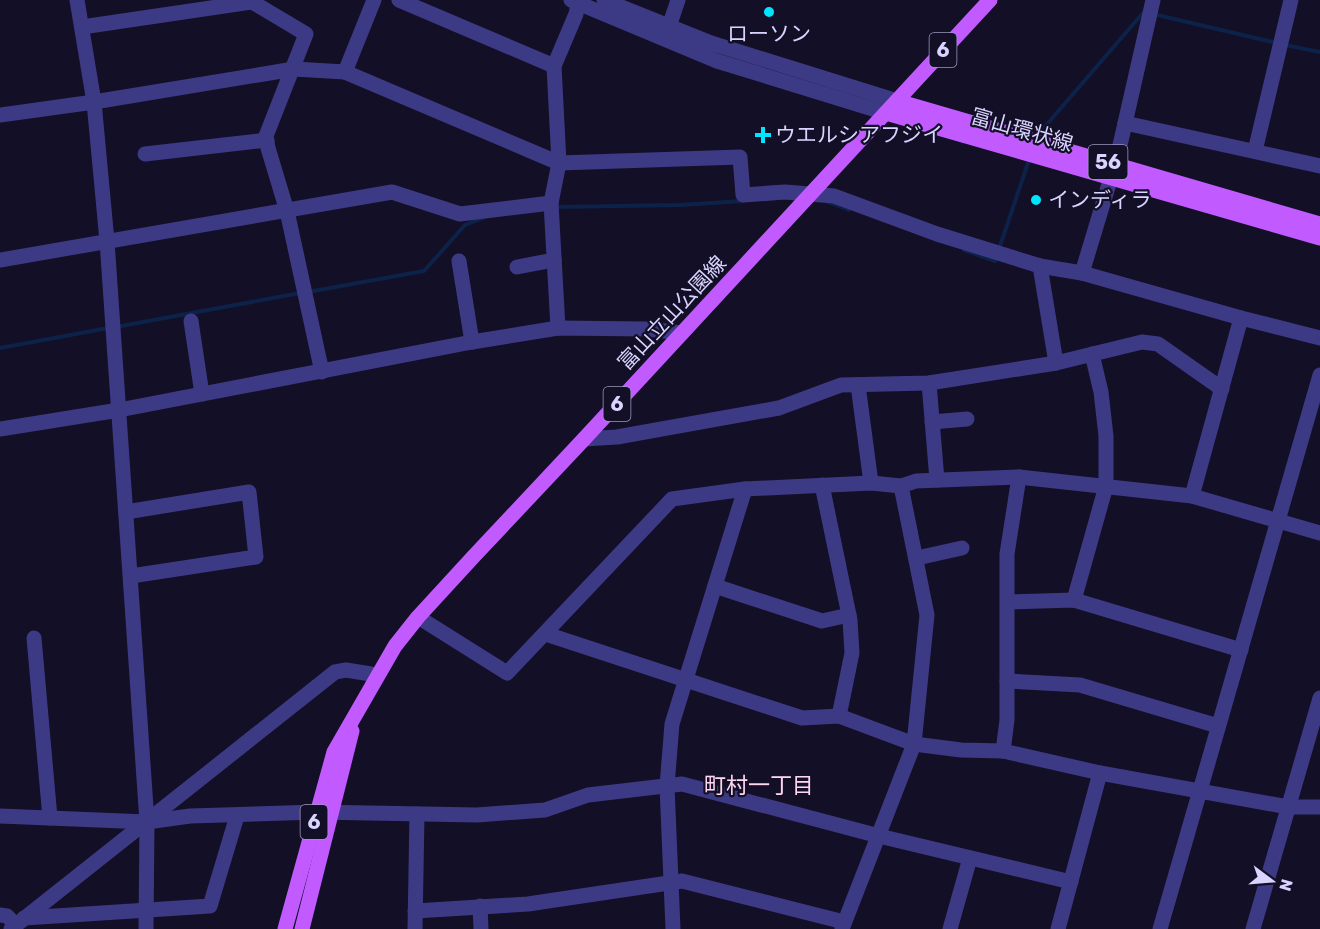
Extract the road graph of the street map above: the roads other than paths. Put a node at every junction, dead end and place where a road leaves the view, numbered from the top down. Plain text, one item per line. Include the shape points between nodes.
1 (77, 0) edge
2 (374, 0) edge
3 (399, 0) edge
4 (604, 0) edge
5 (678, 0) edge
6 (990, 0) edge
7 (1153, 0) edge
8 (1291, 0) edge
9 (250, 1) edge
10 (576, 1) edge
11 (82, 27) junction
12 (669, 27) junction
13 (554, 66) junction
14 (294, 69) junction
15 (345, 72) junction
16 (94, 102) junction
17 (892, 107) junction
18 (0, 115) edge
19 (1125, 123) junction
20 (267, 140) junction
21 (1255, 151) junction
22 (145, 154) dead end
23 (559, 163) junction
24 (1320, 166) edge
25 (1113, 171) junction
26 (812, 193) junction
27 (551, 203) junction
28 (286, 211) junction
29 (1320, 224) edge
30 (1320, 238) edge
31 (107, 241) junction
32 (0, 260) edge
33 (554, 260) junction
34 (459, 261) dead end
35 (1041, 266) junction
36 (517, 267) dead end
37 (1082, 273) junction
38 (1241, 318) junction
39 (191, 321) dead end
40 (558, 328) junction
41 (682, 333) junction
42 (1320, 338) edge
43 (472, 342) junction
44 (1092, 354) junction
45 (1056, 363) junction
46 (321, 372) junction
47 (1320, 375) edge
48 (929, 383) junction
49 (858, 385) junction
50 (1222, 389) junction
51 (202, 394) junction
52 (119, 410) junction
53 (968, 419) dead end
54 (932, 422) junction
55 (0, 429) edge
56 (584, 439) junction
57 (1019, 477) junction
58 (937, 480) junction
59 (871, 483) junction
60 (822, 485) junction
61 (901, 486) junction
62 (1106, 486) junction
63 (745, 489) junction
64 (1192, 496) junction
65 (126, 512) junction
66 (1279, 521) junction
67 (1320, 533) edge
68 (962, 548) dead end
69 (917, 558) junction
70 (131, 576) junction
71 (716, 586) junction
72 (1074, 600) junction
73 (1008, 602) junction
74 (849, 615) junction
75 (418, 617) junction
76 (546, 634) junction
77 (34, 638) dead end
78 (1241, 650) junction
79 (377, 675) junction
80 (686, 680) junction
81 (1007, 681) junction
82 (1320, 698) edge
83 (839, 717) junction
84 (1218, 726) junction
85 (914, 744) junction
86 (1003, 751) junction
87 (1100, 773) junction
88 (667, 786) junction
89 (1199, 791) junction
90 (1288, 807) junction
91 (1320, 807) edge
92 (323, 812) junction
93 (417, 814) junction
94 (0, 816) edge
95 (237, 816) junction
96 (50, 818) junction
97 (147, 822) junction
98 (879, 836) junction
99 (970, 858) junction
100 (671, 881) junction
101 (1071, 882) junction
102 (480, 906) junction
103 (415, 911) junction
104 (146, 912) junction
105 (0, 915) edge
106 (17, 924) edge
107 (843, 926) edge
108 (146, 929) edge
109 (285, 929) edge
110 (302, 929) edge
111 (415, 929) edge
112 (481, 929) edge
113 (674, 929) edge
114 (950, 929) edge
115 (1058, 929) edge
116 (1160, 929) edge
117 (1253, 929) edge

1 - 11 street
2 - 15 street
3 - 13 street
4 - 12 street
5 - 12 street
6 - 17 main road, 富山立山公園線 / 6
7 - 19 street
8 - 21 street
9 - 11 street
9 - 14 street via 306,34
10 - 13 street
10 - 17 street via 717,61
11 - 16 street
12 - 17 street
13 - 23 street
14 - 15 street
14 - 16 street
14 - 20 street
15 - 23 street
16 - 18 street
16 - 31 street
17 - 25 main road, 富山環状線 / 56
17 - 26 main road, 富山立山公園線 / 6
19 - 21 street
19 - 25 street
20 - 22 street
20 - 28 street
21 - 24 street
23 - 26 street via 740,157 743,195
23 - 27 street
25 - 29 main road, 富山環状線 / 56
25 - 30 main road, 富山環状線 / 56
25 - 37 street
26 - 35 street via 834,196 937,234
26 - 41 main road, 富山立山公園線 / 6
27 - 28 street via 460,214 392,192
27 - 33 street
28 - 31 street
28 - 46 street
31 - 32 street
31 - 52 street
33 - 36 street
33 - 40 street
34 - 43 street
35 - 37 street
35 - 45 street
37 - 38 street
38 - 42 street
38 - 50 street
39 - 51 street
40 - 41 street
40 - 43 street
41 - 56 main road, 富山立山公園線 / 6
43 - 46 street
44 - 45 street
44 - 50 street via 1142,342 1158,344
44 - 62 street via 1105,425
45 - 48 street
46 - 51 street
47 - 66 street
48 - 49 street
48 - 54 street
49 - 56 street via 841,385 779,408 616,437
49 - 59 street
50 - 64 street
51 - 52 street
52 - 55 street
52 - 65 street
53 - 54 street
54 - 58 street
56 - 75 main road, 富山立山公園線 / 6
57 - 58 street
57 - 62 street
57 - 73 street via 1007,554
58 - 61 street
59 - 60 street
59 - 61 street
60 - 63 street
60 - 74 street
61 - 69 street
62 - 64 street
62 - 72 street
63 - 71 street
63 - 76 street via 672,499
64 - 66 street
65 - 70 street
65 - 70 street via 249,492 256,558
66 - 67 street
66 - 78 street
68 - 69 street
69 - 85 street via 927,615
70 - 97 street
71 - 74 street via 822,621
71 - 80 street
72 - 73 street
72 - 78 street
73 - 81 street
74 - 83 street via 852,653
75 - 76 street via 507,673
75 - 79 main road, 富山立山公園線 / 6
76 - 80 street
77 - 96 street
78 - 84 street
79 - 92 main road, 富山立山公園線 / 6 via 354,719 347,756
79 - 97 street via 335,672
80 - 83 street via 802,718
80 - 88 street via 672,724
81 - 84 street via 1080,685
81 - 86 street
82 - 90 street
83 - 85 street
84 - 89 street
85 - 86 street
85 - 98 street
86 - 87 street
87 - 89 street
87 - 101 street
88 - 93 street via 588,795 544,810
88 - 98 street via 682,784
88 - 100 street
89 - 90 street
89 - 116 street
90 - 91 street
90 - 117 street
92 - 93 street
92 - 95 street
92 - 109 main road, 富山立山公園線 / 6
92 - 110 main road, 富山立山公園線 / 6
93 - 103 street
94 - 96 street
95 - 97 street via 190,816
95 - 104 street via 210,906
96 - 97 street
97 - 104 street
97 - 106 street
98 - 99 street
98 - 107 street
99 - 101 street
99 - 114 street
100 - 102 street via 528,904
100 - 107 street
100 - 113 street
101 - 115 street
102 - 103 street
102 - 112 street
103 - 111 street
104 - 106 street
104 - 108 street
105 - 106 street

